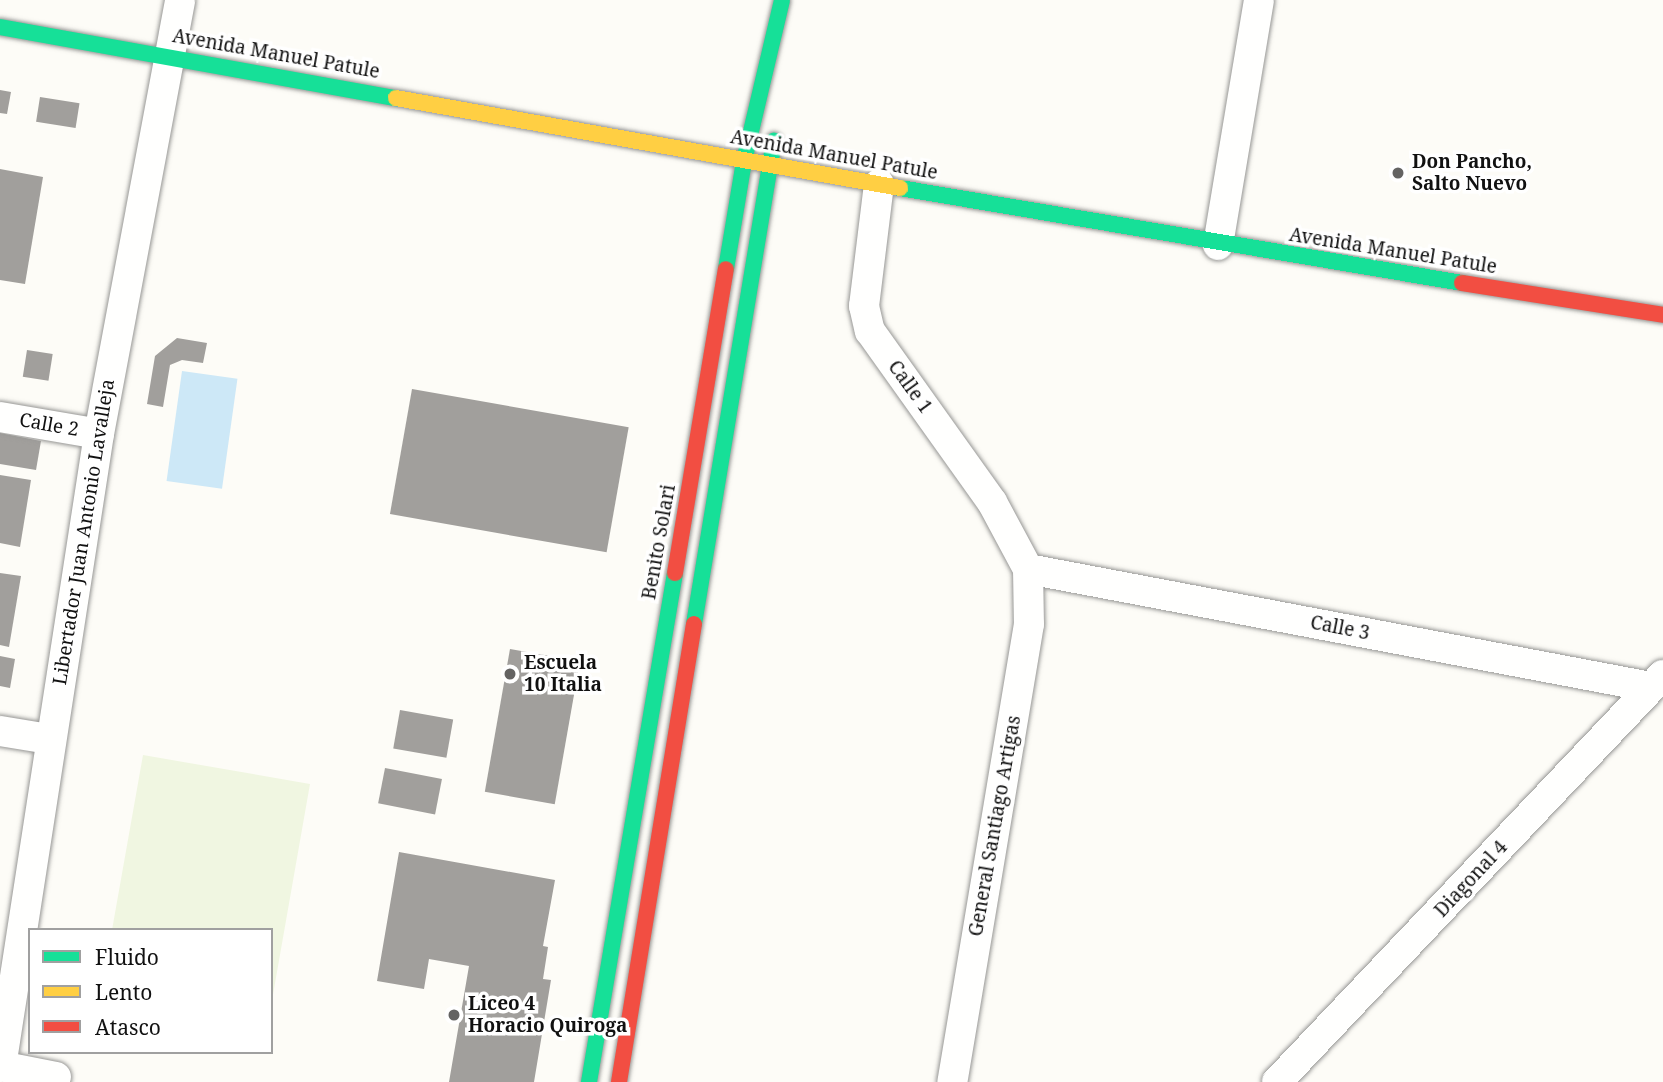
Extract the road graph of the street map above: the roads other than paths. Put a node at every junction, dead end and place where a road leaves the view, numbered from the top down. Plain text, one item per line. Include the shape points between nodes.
1 (180, 0) edge
2 (1259, 0) edge
3 (781, 5) edge
4 (0, 27) edge
5 (170, 56) junction
6 (776, 101) dead end
7 (775, 127) dead end
8 (744, 161) junction
9 (773, 166) junction
10 (879, 184) junction
11 (1218, 245) junction
12 (1663, 315) edge
13 (0, 417) edge
14 (99, 434) junction
15 (1028, 569) junction
16 (1657, 681) edge
17 (0, 731) edge
18 (49, 739) junction
19 (1318, 1042) junction
20 (1, 1067) edge
21 (56, 1077) dead end
22 (589, 1082) edge
23 (619, 1082) edge
24 (952, 1082) edge
25 (1277, 1082) edge
26 (1311, 1082) edge

1 - 5 street, Libertador Juan Antonio Lavalleja
2 - 11 street
3 - 6 street, Benito Solari
3 - 8 street, Benito Solari
4 - 5 street, Avenida Manuel Patule
5 - 8 street, Avenida Manuel Patule
5 - 14 street, Libertador Juan Antonio Lavalleja
7 - 9 street
8 - 9 street, Avenida Manuel Patule
8 - 22 street, Benito Solari
9 - 10 street, Avenida Manuel Patule
9 - 23 street
10 - 11 street, Avenida Manuel Patule
10 - 15 street, Calle 1 via 864,306 870,331 992,502
11 - 12 street, Avenida Manuel Patule
13 - 14 street, Calle 2
14 - 18 street, Libertador Juan Antonio Lavalleja
15 - 16 street, Calle 3
15 - 24 street, General Santiago Artigas via 1029,624
16 - 19 street, Diagonal 4
17 - 18 street
18 - 20 street, Libertador Juan Antonio Lavalleja
19 - 25 street, Diagonal 4
19 - 26 street
20 - 21 street

